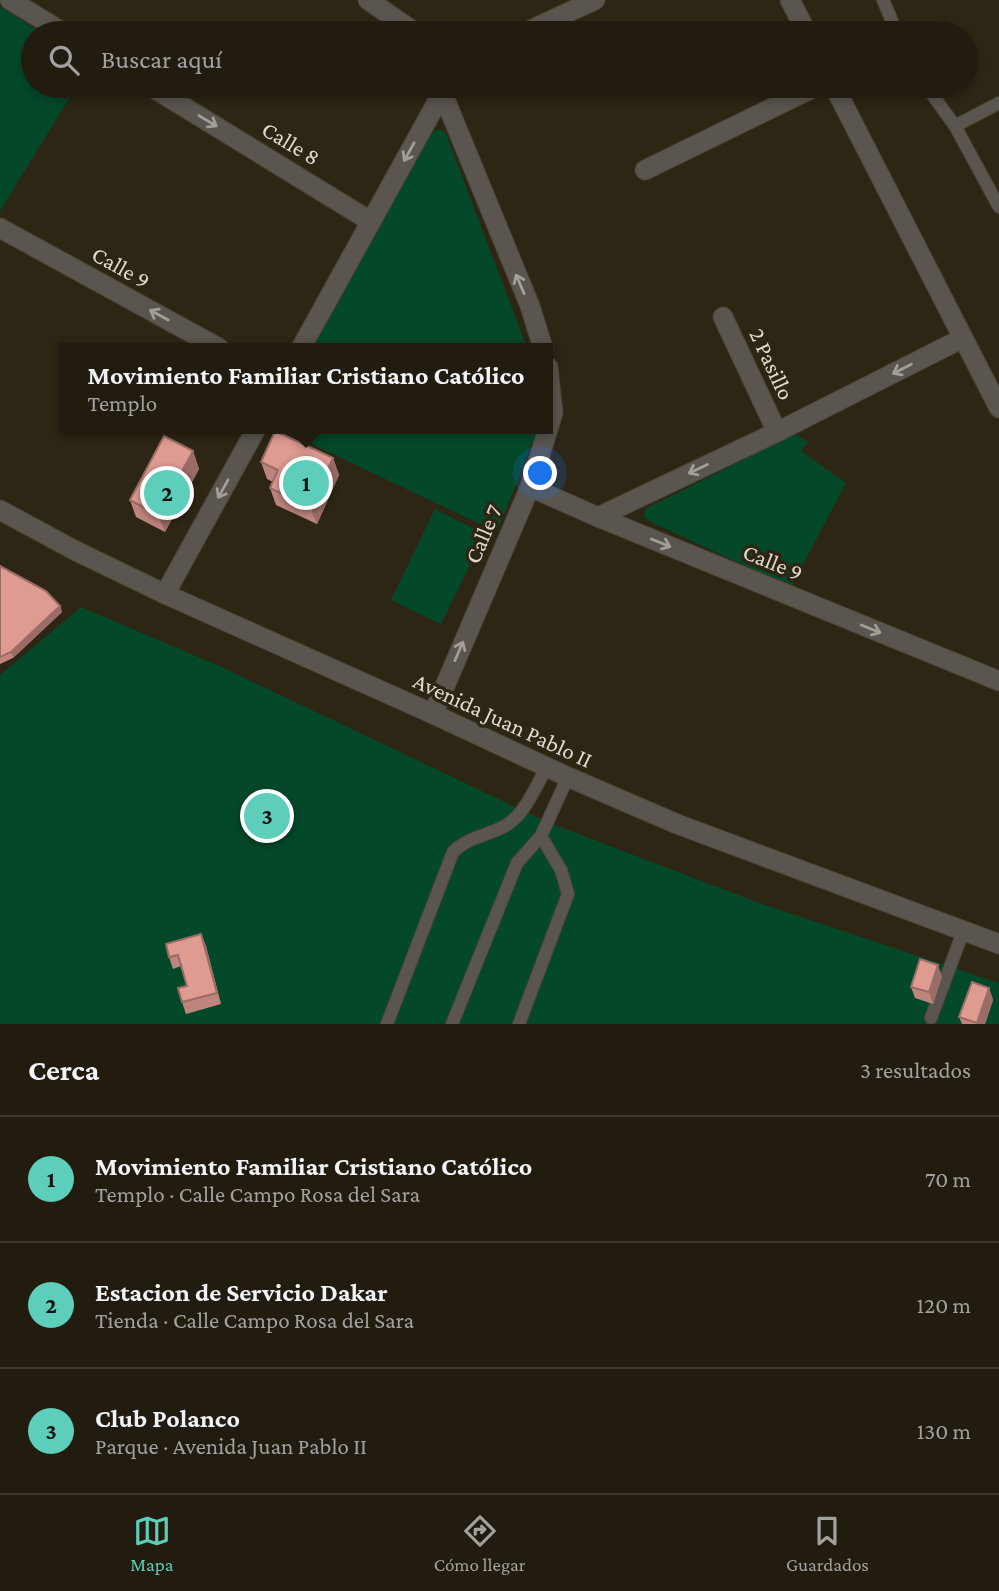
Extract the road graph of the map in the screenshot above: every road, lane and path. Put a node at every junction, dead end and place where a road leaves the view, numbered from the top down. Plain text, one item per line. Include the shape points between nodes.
1 (10, 0) edge
2 (368, 0) edge
3 (595, 0) edge
4 (790, 0) edge
5 (883, 0) edge
6 (44, 21) edge
7 (399, 21) edge
8 (550, 21) edge
9 (801, 21) edge
10 (892, 21) edge
11 (170, 98) edge
12 (439, 98) edge
13 (448, 98) edge
14 (792, 98) edge
15 (840, 98) edge
16 (935, 98) edge
17 (999, 103) edge
18 (955, 126) junction
19 (645, 170) dead end
20 (999, 207) edge
21 (370, 221) junction
22 (0, 228) edge
23 (723, 317) dead end
24 (963, 338) junction
25 (210, 343) edge
26 (303, 343) edge
27 (541, 343) edge
28 (999, 408) edge
29 (777, 432) junction
30 (253, 434) edge
31 (546, 434) edge
32 (530, 486) junction
33 (0, 510) edge
34 (598, 517) junction
35 (165, 594) junction
36 (999, 681) edge
37 (433, 713) junction
38 (547, 767) junction
39 (568, 777) junction
40 (541, 836) junction
41 (963, 932) junction
42 (999, 944) edge
43 (931, 1018) dead end
44 (387, 1024) edge
45 (452, 1024) edge
46 (519, 1024) edge

1 - 6 street
2 - 7 street
3 - 8 street
4 - 9 street
5 - 10 lane
11 -> 21 street, Calle 8
12 -> 21 street
27 -> 13 street
14 - 19 street
15 - 24 street
16 - 18 lane
17 - 18 lane
18 - 20 lane
21 - 26 street
25 -> 22 street, Calle 9
23 - 29 street, 2 Pasillo
24 - 28 street
24 -> 29 street
29 -> 34 street
30 -> 35 street
31 - 32 street, Calle 7
32 - 34 street, Calle 9
37 -> 32 street, Calle 7
33 - 35 street, Avenida Juan Pablo II
34 -> 36 street, Calle 9
35 - 37 street, Avenida Juan Pablo II
37 - 38 street, Avenida Juan Pablo II
38 - 39 street, Avenida Juan Pablo II
38 - 44 lane via 522,810 505,827 468,840 453,852
39 - 40 lane
39 - 41 street, Avenida Juan Pablo II via 677,824
40 - 45 lane via 517,863
40 - 46 lane via 561,870 568,894
41 - 42 street, Avenida Juan Pablo II
41 - 43 lane

